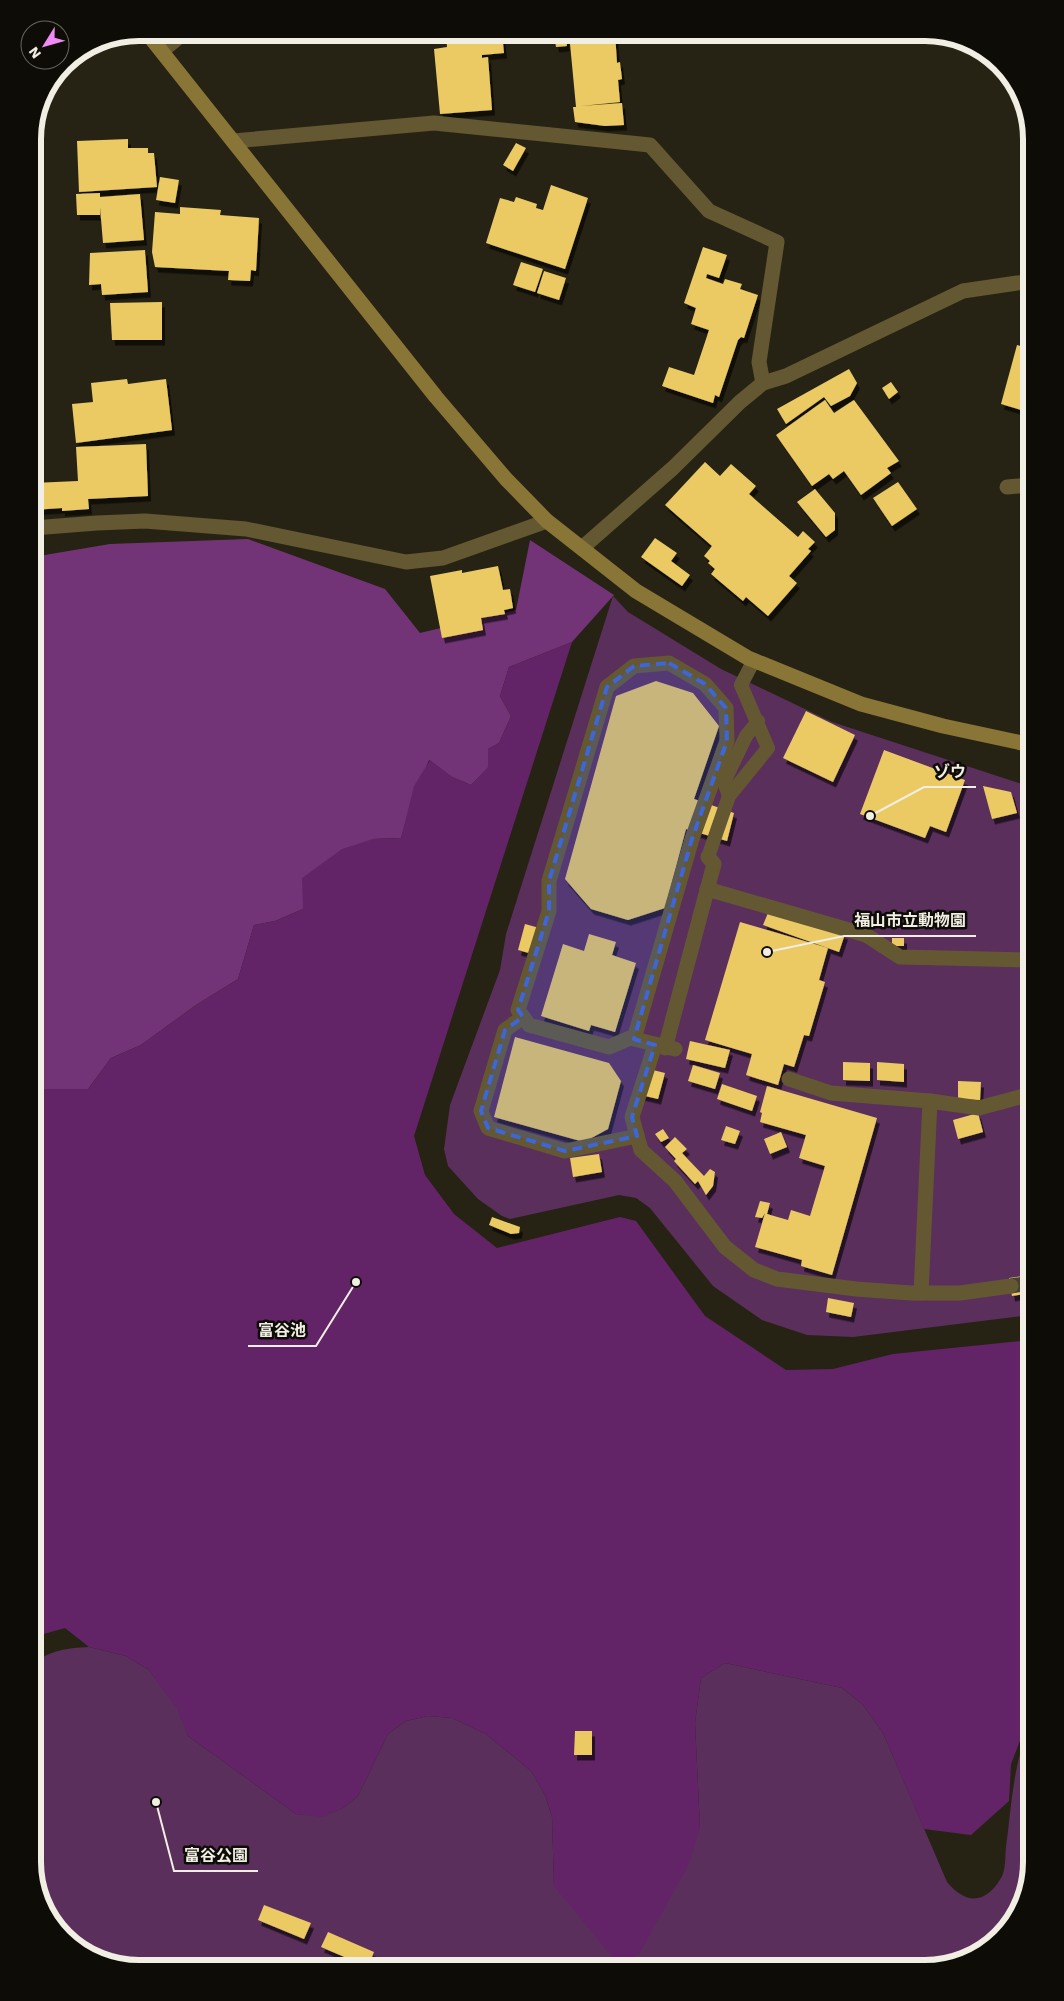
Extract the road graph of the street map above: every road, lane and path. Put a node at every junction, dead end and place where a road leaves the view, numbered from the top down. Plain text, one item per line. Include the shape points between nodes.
1 (154, 41) edge
2 (174, 41) edge
3 (162, 51) junction
4 (233, 141) junction
5 (1023, 282) edge
6 (763, 383) junction
7 (1023, 486) edge
8 (1007, 487) dead end
9 (546, 521) junction
10 (41, 527) edge
11 (582, 548) junction
12 (754, 660) junction
13 (758, 722) junction
14 (1023, 743) edge
15 (729, 796) junction
16 (708, 857) joint
17 (707, 889) junction
18 (1023, 960) edge
19 (523, 1017) junction
20 (634, 1039) junction
21 (665, 1047) junction
22 (788, 1079) dead end
23 (1023, 1096) edge
24 (930, 1101) junction
25 (637, 1136) junction
26 (1011, 1286) tunnel mouth
27 (921, 1293) junction

1 - 3 street
2 - 3 street
3 - 4 street
4 - 6 street via 434,123 650,145 709,211 777,242 759,362
4 - 9 street via 436,397
5 - 6 street via 963,290 786,376
6 - 11 street
7 - 8 street
9 - 10 street via 443,558 406,562 246,529 145,521
9 - 11 street
11 - 12 street via 636,591
12 - 13 lane via 741,684
12 - 14 street via 861,704
13 - 15 lane via 746,736 724,782
13 - 15 lane via 768,748
15 - 16 lane
16 - 17 street via 714,864
17 - 18 street via 866,935 900,957
17 - 21 street
19 - 20 street via 529,1025 608,1047
19 - 20 street via 518,1010 549,911 549,881 607,687 634,666 669,664 705,684 726,708 727,741 692,839
19 - 25 street via 505,1030 481,1111 488,1128 565,1151
20 - 21 street
21 - 25 street via 632,1117
22 - 24 street via 831,1093
23 - 24 street via 979,1108
24 - 27 street
25 - 27 street via 641,1150 675,1181 726,1247 754,1270 777,1279
26 - 27 street

